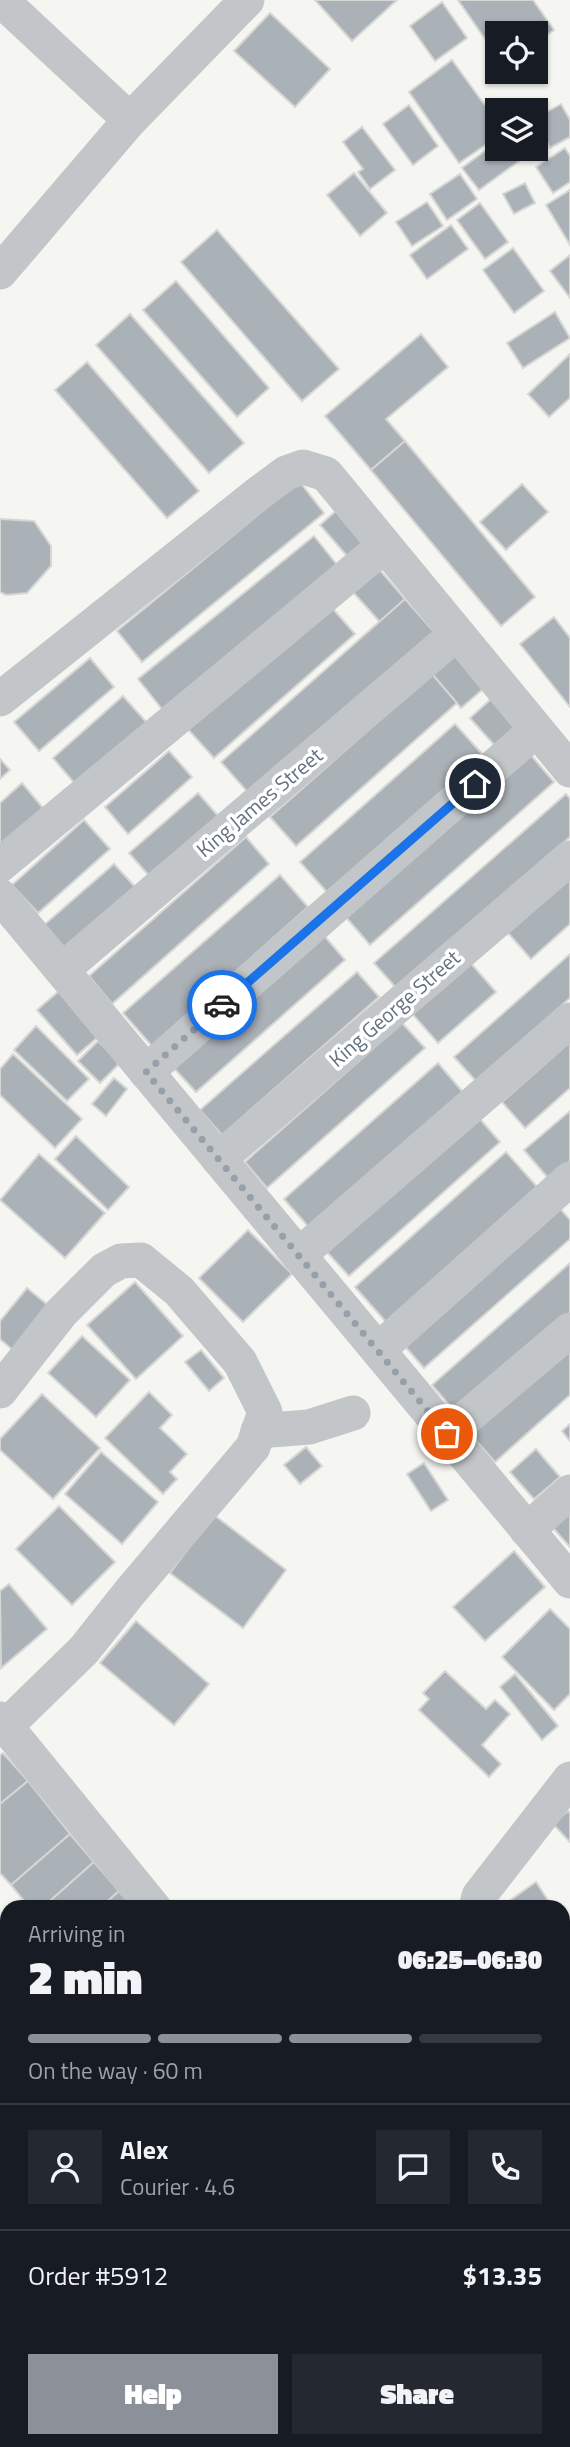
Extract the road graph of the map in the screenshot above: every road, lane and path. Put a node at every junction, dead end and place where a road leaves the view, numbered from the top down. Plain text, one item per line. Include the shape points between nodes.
1 (1, 0) edge
2 (247, 0) edge
3 (130, 120) junction
4 (0, 272) edge
5 (384, 546) junction
6 (456, 634) junction
7 (0, 699) edge
8 (536, 730) junction
9 (570, 770) edge
10 (570, 858) edge
11 (0, 864) edge
12 (0, 896) edge
13 (62, 970) junction
14 (570, 1020) edge
15 (146, 1072) junction
16 (219, 1159) junction
17 (570, 1180) edge
18 (299, 1255) junction
19 (570, 1330) edge
20 (378, 1350) junction
21 (0, 1391) edge
22 (353, 1413) dead end
23 (258, 1432) junction
24 (447, 1434) junction
25 (570, 1492) edge
26 (527, 1530) junction
27 (570, 1581) edge
28 (3, 1723) edge
29 (570, 1779) edge
30 (147, 1900) edge
31 (478, 1900) edge

1 - 3 street
2 - 3 street
3 - 4 street
5 - 6 street
5 - 7 street via 326,474 303,467 286,473
5 - 11 street
6 - 8 street
6 - 13 street, King James Street
8 - 9 street
8 - 15 street
10 - 16 street, King George Street
12 - 13 street
13 - 15 street
14 - 18 street
15 - 16 street
16 - 18 street
17 - 20 street
18 - 20 street
19 - 24 street
20 - 24 street
21 - 23 street via 61,1313 104,1270 141,1260 179,1291 240,1362 265,1412
22 - 23 street via 309,1427
23 - 28 street via 253,1447 84,1650
24 - 26 street
25 - 26 street
26 - 27 street
28 - 30 street
29 - 31 street

